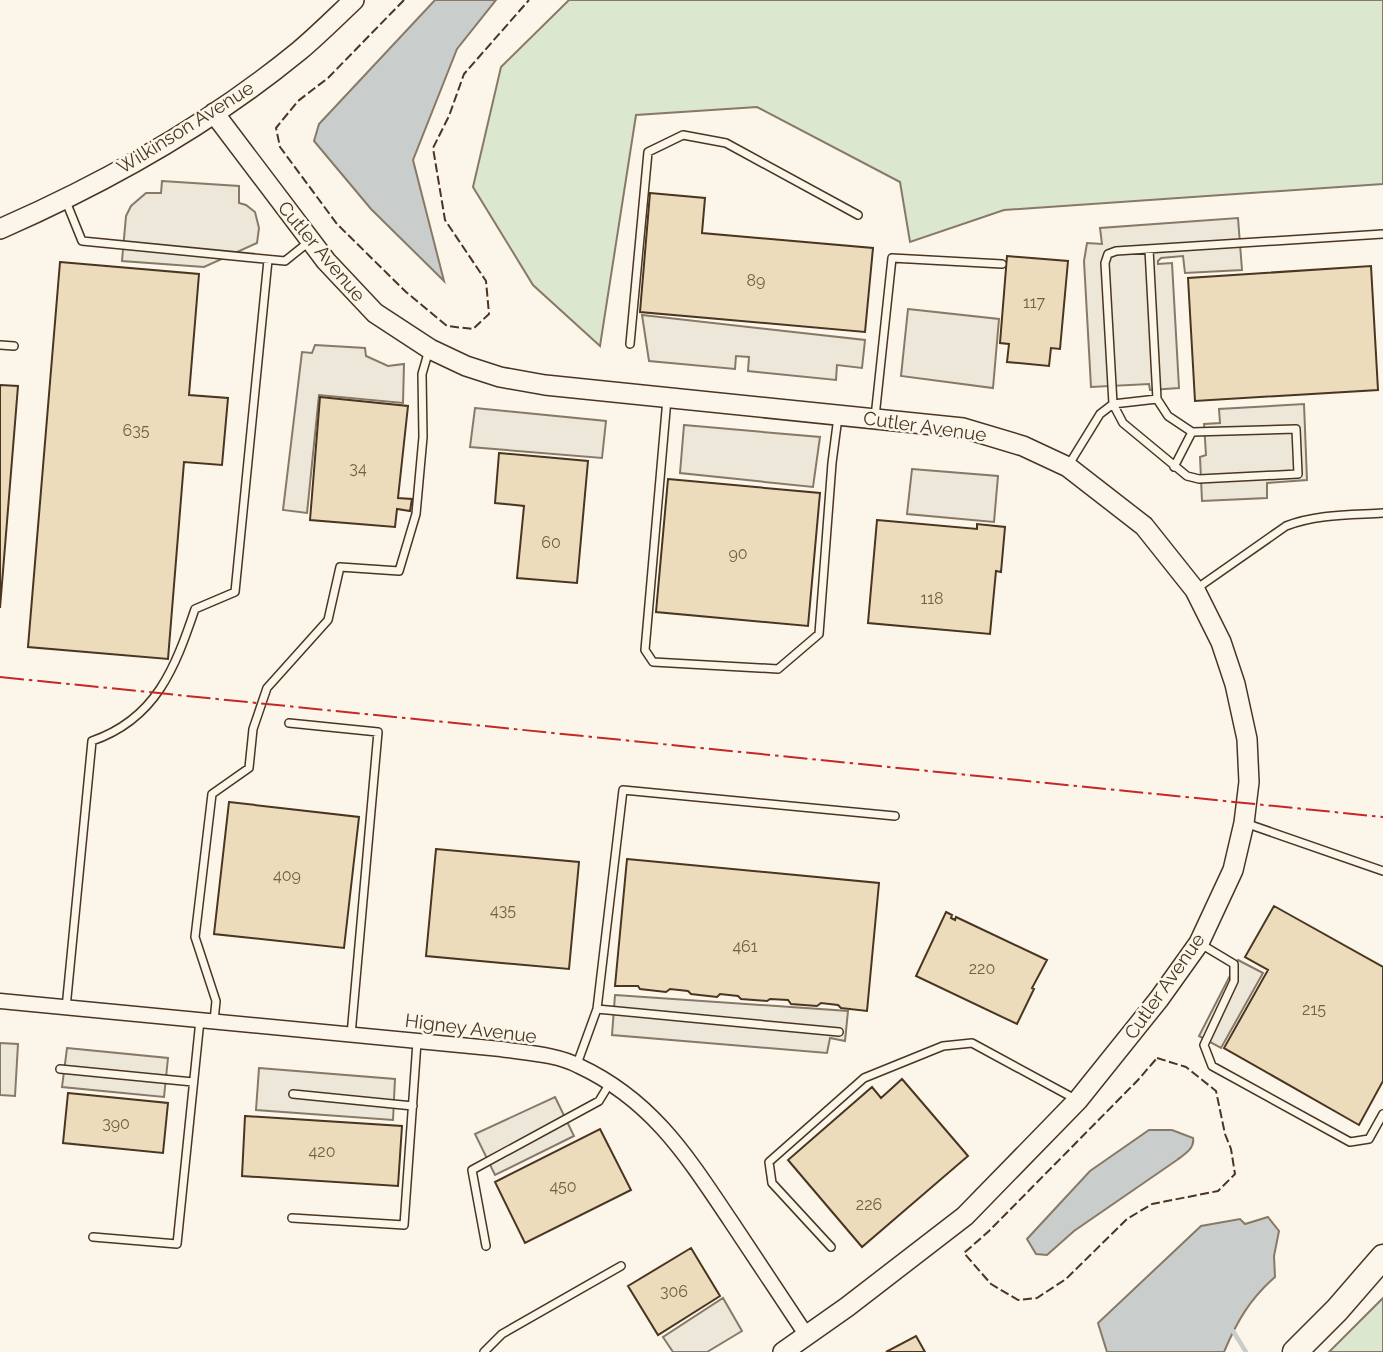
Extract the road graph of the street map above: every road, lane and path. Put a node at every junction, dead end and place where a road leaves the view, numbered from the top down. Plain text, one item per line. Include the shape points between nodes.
1 (354, 0) edge
2 (214, 113) junction
3 (65, 198) junction
4 (858, 215) dead end
5 (0, 229) edge
6 (1383, 234) edge
7 (310, 241) junction
8 (1149, 249) junction
9 (268, 260) junction
10 (1002, 264) dead end
11 (630, 344) dead end
12 (0, 345) edge
13 (14, 346) dead end
14 (430, 349) junction
15 (667, 399) junction
16 (1157, 399) junction
17 (1114, 404) junction
18 (839, 414) junction
19 (875, 418) junction
20 (1192, 432) junction
21 (1068, 467) junction
22 (1174, 467) junction
23 (1383, 513) edge
24 (1195, 590) junction
25 (289, 723) dead end
26 (895, 816) dead end
27 (1244, 823) junction
28 (1383, 871) edge
29 (1199, 943) junction
30 (0, 1001) edge
31 (66, 1008) junction
32 (597, 1009) junction
33 (207, 1021) junction
34 (839, 1032) dead end
35 (351, 1035) junction
36 (417, 1041) junction
37 (577, 1064) junction
38 (60, 1069) dead end
39 (193, 1082) junction
40 (611, 1082) junction
41 (293, 1094) dead end
42 (1077, 1100) junction
43 (413, 1106) junction
44 (1383, 1114) edge
45 (292, 1218) dead end
46 (93, 1237) dead end
47 (486, 1246) dead end
48 (831, 1247) dead end
49 (1383, 1257) edge
50 (621, 1266) dead end
51 (807, 1336) junction
52 (484, 1352) edge
53 (783, 1352) edge
54 (1295, 1352) edge

1 - 2 street, Wilkinson Avenue via 299,51
2 - 3 street, Wilkinson Avenue
2 - 7 street, Cutler Avenue
3 - 5 street, Wilkinson Avenue
3 - 9 lane via 82,241
4 - 11 lane via 726,143 683,135 648,152
6 - 8 lane
7 - 9 lane via 285,261
7 - 14 street, Cutler Avenue via 375,313
8 - 16 lane
8 - 17 lane via 1116,251 1108,254 1105,263
9 - 31 lane via 235,592 195,609 179,657 155,698 131,722 92,741
10 - 19 lane via 892,258
12 - 13 lane
14 - 15 street, Cutler Avenue via 500,377
14 - 33 lane via 422,374 423,437 416,514 399,571 340,567 328,620 267,688 253,729 249,768 212,794 194,937 216,1000
15 - 18 street, Cutler Avenue
15 - 18 lane via 645,650 653,662 778,670 819,634
16 - 17 lane
16 - 20 lane via 1168,416
17 - 21 lane via 1100,414
17 - 22 lane via 1123,423
18 - 19 street, Cutler Avenue
19 - 21 street, Cutler Avenue via 963,428 1002,438
20 - 22 lane
20 - 22 lane via 1296,429 1298,474 1192,479
21 - 24 street, Cutler Avenue via 1144,526
23 - 24 lane via 1316,517 1286,526
24 - 27 street, Cutler Avenue via 1221,642 1238,695 1249,782
25 - 35 lane via 378,732
26 - 32 lane via 623,790
27 - 28 lane
27 - 29 street, Cutler Avenue via 1233,870
29 - 42 street, Cutler Avenue
29 - 44 lane via 1234,964 1234,981 1204,1045 1212,1066 1350,1142 1369,1139
30 - 31 street, Higney Avenue
31 - 33 street, Higney Avenue
32 - 34 lane
32 - 37 lane
33 - 35 street, Higney Avenue
33 - 39 lane
35 - 36 street, Higney Avenue
36 - 37 street, Higney Avenue via 501,1049
36 - 43 lane
37 - 40 street, Higney Avenue
38 - 39 lane
39 - 46 lane via 177,1244
40 - 47 lane via 599,1101 472,1170
40 - 51 street, Higney Avenue via 656,1118 681,1148
41 - 43 lane
42 - 48 lane via 972,1042 943,1046 864,1078 769,1161 772,1182
42 - 51 street, Cutler Avenue via 965,1216
43 - 45 lane via 404,1225
49 - 54 highway
50 - 52 lane via 502,1334
51 - 53 street, Cutler Avenue

